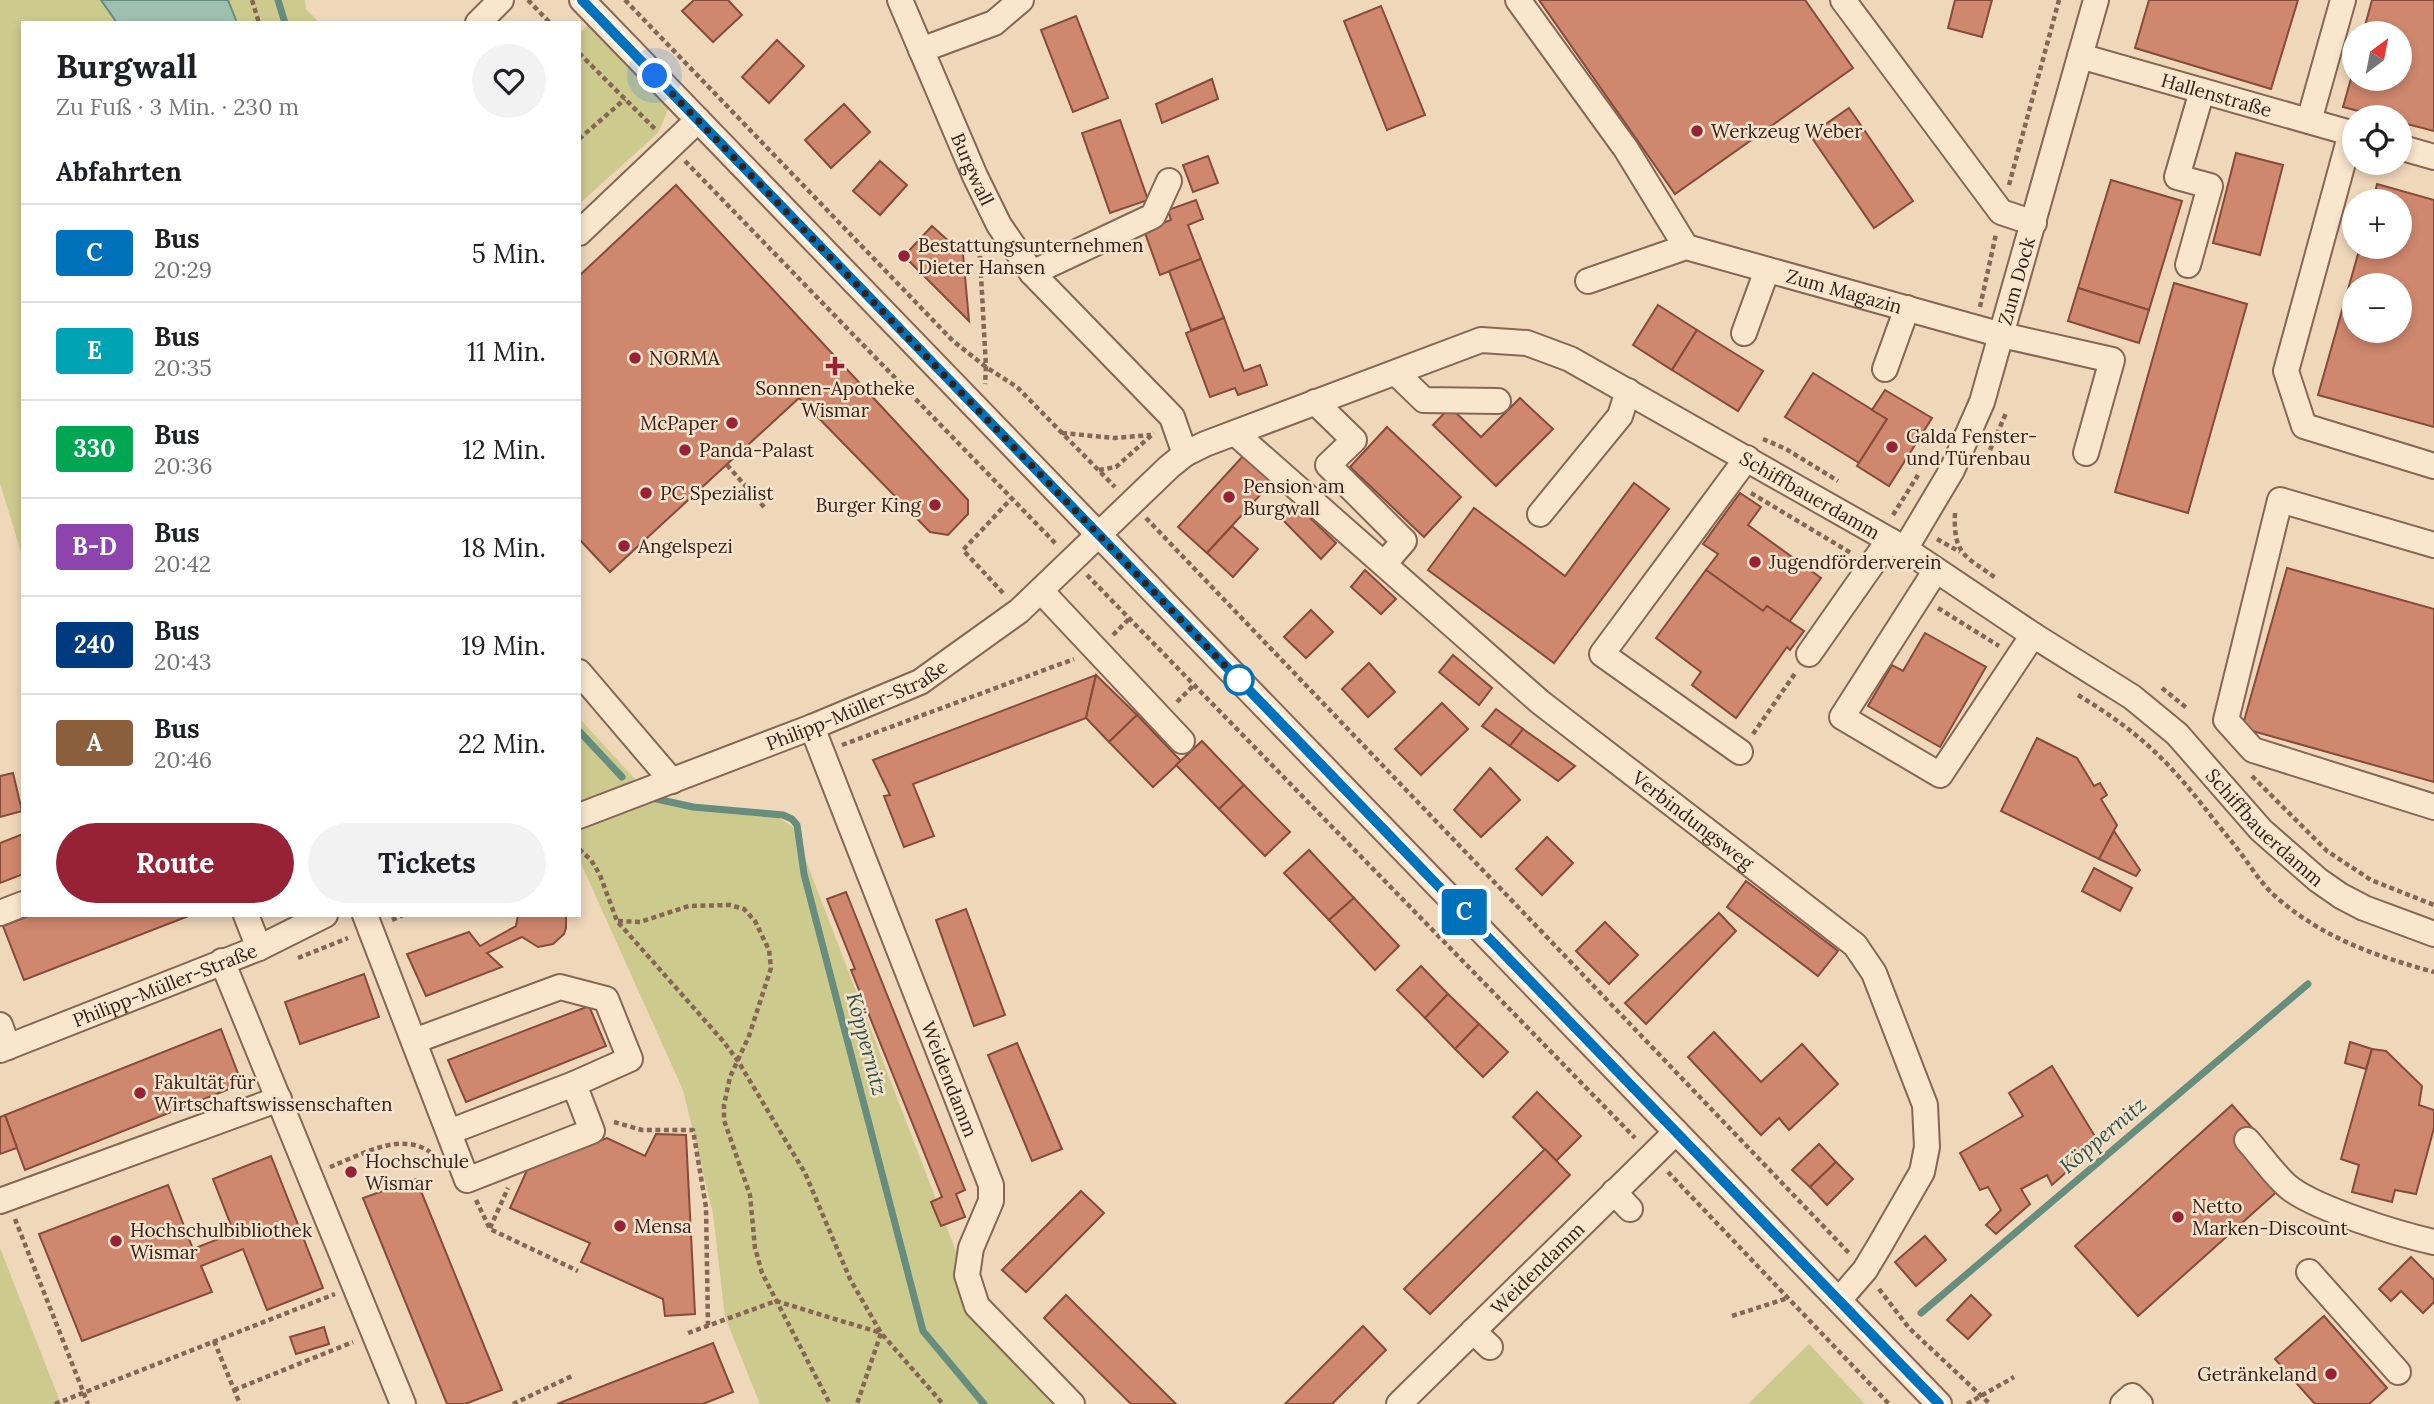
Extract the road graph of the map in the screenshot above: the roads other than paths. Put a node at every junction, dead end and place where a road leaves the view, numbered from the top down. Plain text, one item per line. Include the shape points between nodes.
1 (500, 0) edge
2 (582, 0) edge
3 (900, 0) edge
4 (1021, 0) edge
5 (1518, 0) edge
6 (1843, 0) edge
7 (2343, 0) edge
8 (2090, 1) edge
9 (480, 21) edge
10 (921, 50) junction
11 (2080, 56) junction
12 (2202, 91) junction
13 (698, 120) junction
14 (2309, 121) junction
15 (2342, 131) edge
16 (2412, 151) edge
17 (2434, 157) edge
18 (2342, 173) edge
19 (1169, 181) dead end
20 (2034, 223) junction
21 (581, 231) edge
22 (1686, 247) junction
23 (2188, 265) dead end
24 (1767, 270) junction
25 (1032, 273) junction
26 (1588, 281) dead end
27 (1907, 308) junction
28 (1744, 333) dead end
29 (2003, 335) junction
30 (1885, 369) dead end
31 (1396, 373) junction
32 (1628, 391) junction
33 (1498, 401) dead end
34 (1315, 402) junction
35 (1235, 433) junction
36 (2086, 453) dead end
37 (1185, 454) junction
38 (1747, 458) junction
39 (2434, 466) edge
40 (1540, 514) dead end
41 (1098, 534) junction
42 (1897, 544) junction
43 (2434, 545) edge
44 (1384, 564) junction
45 (1936, 570) junction
46 (1041, 592) junction
47 (2033, 635) junction
48 (1809, 654) road end
49 (581, 674) edge
50 (812, 727) junction
51 (1182, 741) dead end
52 (1740, 752) road end
53 (672, 781) junction
54 (2434, 807) edge
55 (581, 815) edge
56 (21, 905) edge
57 (0, 913) edge
58 (247, 917) edge
59 (321, 917) edge
60 (366, 917) edge
61 (2434, 934) edge
62 (259, 948) junction
63 (222, 961) junction
64 (3, 1041) edge
65 (414, 1041) junction
66 (574, 1084) junction
67 (279, 1099) junction
68 (449, 1132) junction
69 (1676, 1132) junction
70 (2247, 1140) dead end
71 (3, 1199) edge
72 (2434, 1242) edge
73 (2309, 1272) dead end
74 (1839, 1300) junction
75 (2398, 1372) dead end
76 (403, 1404) edge
77 (1072, 1404) edge
78 (1399, 1404) edge
79 (1938, 1404) edge
80 (2123, 1404) edge
81 (2140, 1404) edge

1 - 9 street
2 - 13 street
3 - 10 street, Burgwall
4 - 10 street via 994,23
5 - 22 street via 1626,149
6 - 20 street via 2001,212
7 - 14 street
8 - 11 street, Zum Dock
10 - 25 street, Burgwall via 999,225
11 - 12 street, Hallenstraße
11 - 20 street, Zum Dock
12 - 14 street, Hallenstraße
12 - 23 street via 2177,177 2210,186
13 - 21 street
13 - 41 street
14 - 15 street, Hallenstraße
16 - 17 street
18 - 39 street via 2286,371 2304,426
19 - 25 street via 1153,216
20 - 29 street, Zum Dock
22 - 24 street, Zum Magazin
22 - 26 street
24 - 27 street, Zum Magazin
24 - 28 street
25 - 37 street, Burgwall via 1172,417
27 - 29 street, Zum Magazin
27 - 30 street
29 - 36 street, Zum Magazin via 2112,360
29 - 42 street, Zum Dock via 1982,402 1952,470
31 - 32 street, Schiffbauerdamm via 1481,340 1527,343 1570,359
31 - 33 street via 1424,400
31 - 34 street, Schiffbauerdamm
32 - 38 street, Schiffbauerdamm
32 - 40 street via 1620,416
34 - 35 street, Schiffbauerdamm
34 - 44 street via 1354,440 1328,465 1404,541
35 - 37 street, Schiffbauerdamm
35 - 44 street, Verbindungsweg
37 - 41 street
38 - 42 street, Schiffbauerdamm
38 - 52 street via 1602,654
41 - 46 street, Philipp-Müller-Straße
41 - 69 street
42 - 45 street, Schiffbauerdamm
42 - 48 street, Zum Dock via 1871,565
43 - 54 street via 2280,500 2226,720 2253,750
44 - 74 street, Verbindungsweg via 1540,702 1855,945 1874,974 1925,1105 1927,1147 1922,1172 1865,1270
45 - 47 street, Schiffbauerdamm
45 - 47 street via 1842,717 1940,775
46 - 50 street, Philipp-Müller-Straße via 920,681
46 - 51 street
47 - 61 street, Schiffbauerdamm via 2132,697 2177,734 2262,831 2318,880 2364,908
49 - 53 street
50 - 53 street, Philipp-Müller-Straße
50 - 77 street, Weidendamm via 991,1185 991,1201 971,1248 967,1275 978,1306
53 - 55 street, Philipp-Müller-Straße
56 - 57 street
58 - 62 street
59 - 62 street, Philipp-Müller-Straße
60 - 65 street
62 - 63 street, Philipp-Müller-Straße
63 - 64 street, Philipp-Müller-Straße
63 - 67 street
65 - 66 street via 560,987 606,999 630,1059
65 - 68 street
66 - 68 street
66 - 68 street via 592,1131 467,1180
67 - 71 street
67 - 76 street
69 - 74 street
69 - 78 street, Weidendamm via 1651,1154 1622,1200 1481,1339
70 - 72 street via 2290,1188 2323,1206
73 - 75 street
74 - 79 street
80 - 81 street via 2132,1396

